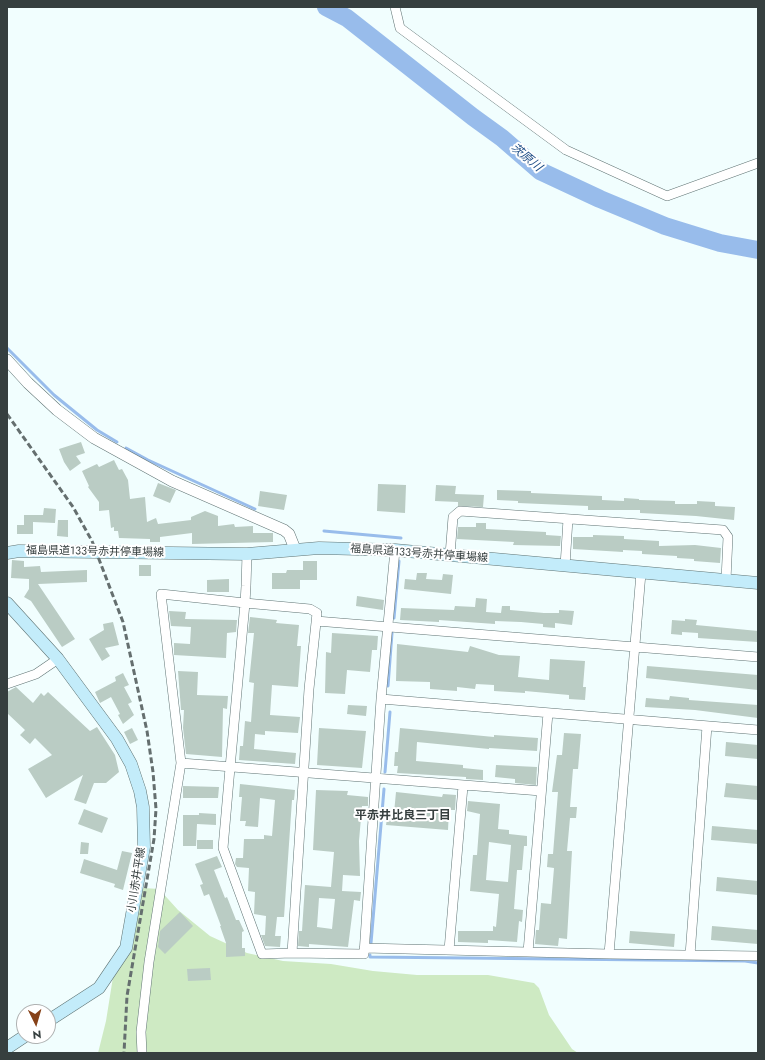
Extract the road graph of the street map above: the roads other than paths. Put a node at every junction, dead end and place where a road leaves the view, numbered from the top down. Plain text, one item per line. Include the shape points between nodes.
1 (395, 7) edge
2 (758, 164) edge
3 (7, 360) edge
4 (568, 519) junction
5 (295, 549) junction
6 (394, 550) junction
7 (7, 552) edge
8 (247, 554) junction
9 (450, 555) junction
10 (565, 566) junction
11 (641, 573) junction
12 (726, 580) junction
13 (758, 583) edge
14 (7, 603) edge
15 (245, 603) junction
16 (316, 621) junction
17 (387, 626) junction
18 (634, 647) junction
19 (758, 657) edge
20 (58, 659) junction
21 (7, 684) edge
22 (381, 699) junction
23 (548, 713) junction
24 (628, 719) junction
25 (707, 726) junction
26 (758, 730) edge
27 (181, 763) junction
28 (230, 768) junction
29 (303, 773) junction
30 (376, 778) junction
31 (462, 786) junction
32 (541, 791) junction
33 (364, 948) junction
34 (449, 950) junction
35 (528, 952) junction
36 (292, 953) junction
37 (609, 954) junction
38 (690, 955) junction
39 (758, 956) edge
40 (56, 1016) edge
41 (16, 1042) edge
42 (7, 1048) edge
43 (142, 1053) edge

1 - 2 street via 400,28 566,150 666,196
3 - 5 street via 57,410 94,438 179,484 284,530 289,534
4 - 9 street via 460,512 453,517
4 - 10 street
4 - 12 street via 723,530 728,537
5 - 6 main road, 福島県道133号赤井停車場線
5 - 8 main road, 福島県道133号赤井停車場線
6 - 9 main road, 福島県道133号赤井停車場線
6 - 17 street
7 - 8 main road, 福島県道133号赤井停車場線
8 - 15 street
9 - 10 main road, 福島県道133号赤井停車場線
10 - 11 main road, 福島県道133号赤井停車場線
11 - 12 main road, 福島県道133号赤井停車場線
11 - 18 street
12 - 13 main road, 福島県道133号赤井停車場線
14 - 20 main road, 小川赤井平線
15 - 16 street via 310,609 317,613
15 - 27 street via 161,594
15 - 28 street
16 - 17 street
16 - 29 street
17 - 18 street
17 - 22 street
18 - 19 street
18 - 24 street
20 - 21 street via 36,674
20 - 40 main road, 小川赤井平線 via 128,756 142,800 144,847 126,948 99,988
22 - 23 street
22 - 30 street
23 - 24 street
23 - 32 street
24 - 25 street
24 - 37 street
25 - 26 street
25 - 38 street
27 - 28 street
27 - 43 street via 149,962 141,1032
28 - 29 street
28 - 36 street via 223,848 262,954
29 - 30 street
29 - 36 street
30 - 31 street
30 - 33 street
31 - 32 street
31 - 34 street
32 - 35 street
33 - 34 street
33 - 36 street via 364,954
34 - 35 street
35 - 37 street
37 - 38 street
38 - 39 street
41 - 42 main road

